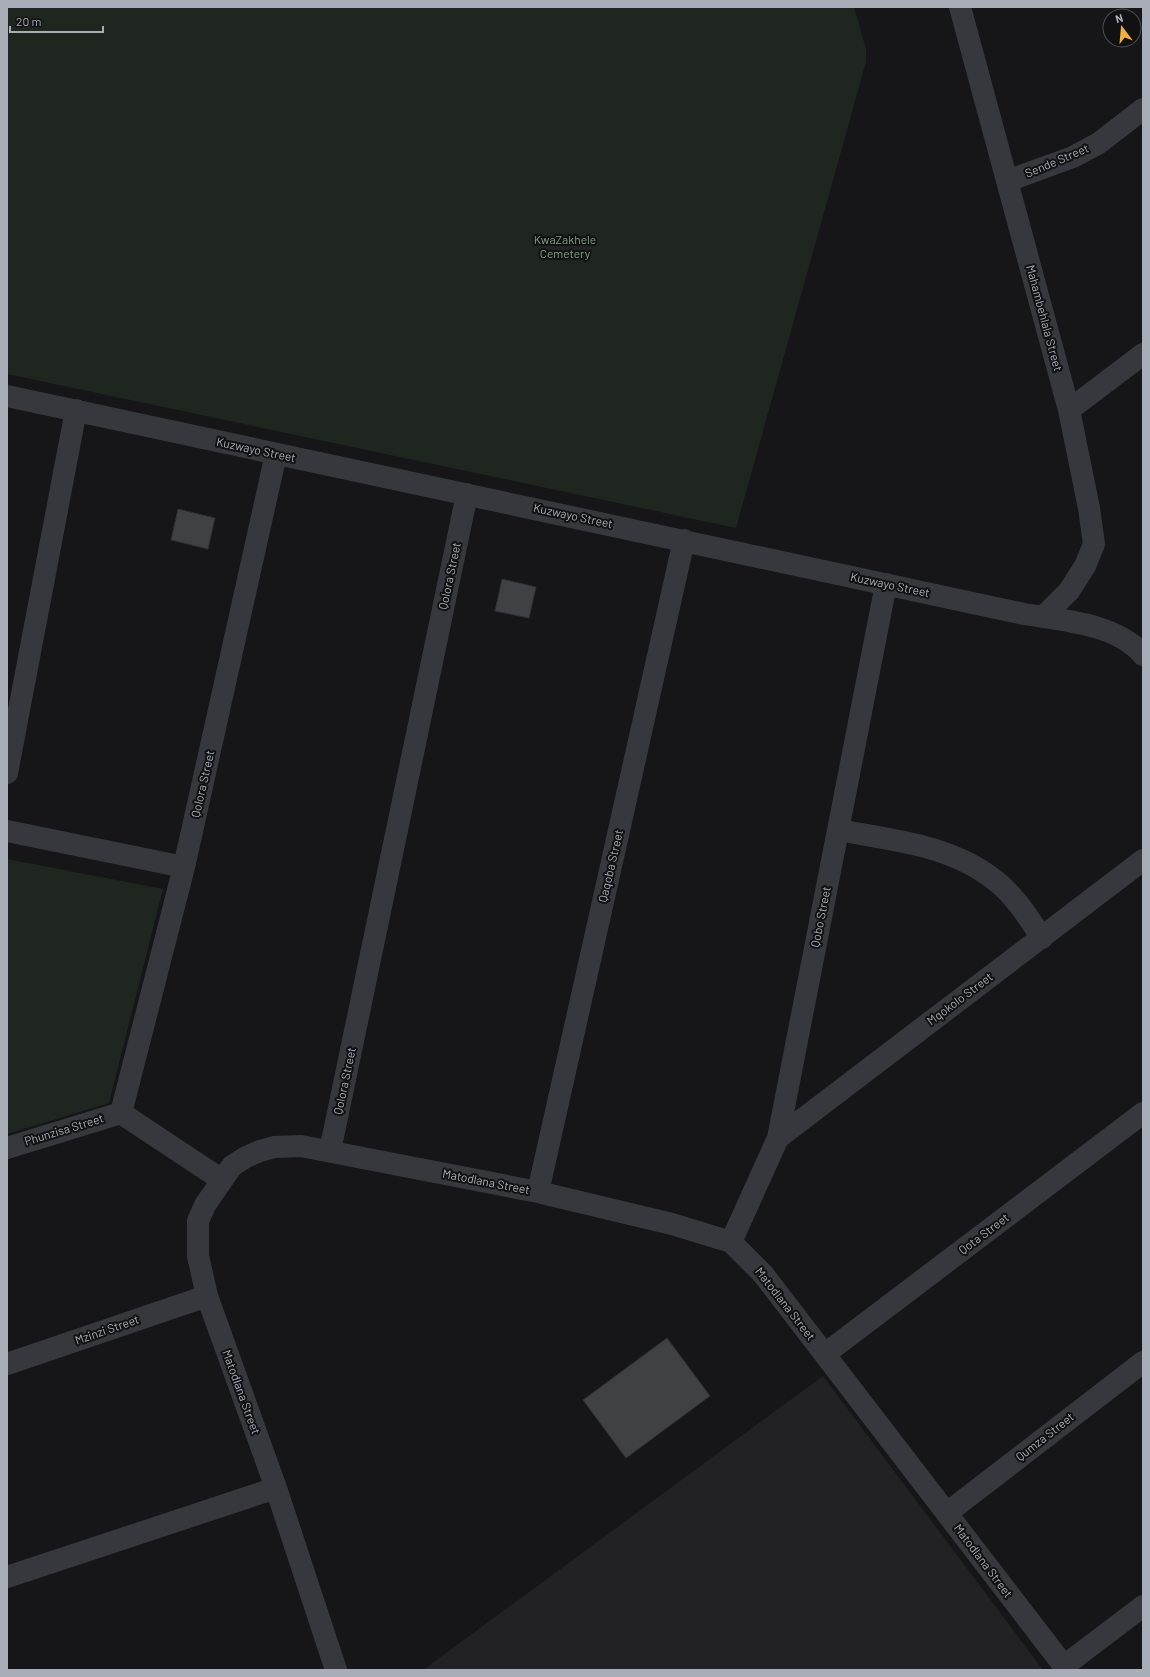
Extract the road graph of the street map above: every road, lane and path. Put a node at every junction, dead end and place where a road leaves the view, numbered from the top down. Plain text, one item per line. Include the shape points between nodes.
1 (960, 7) edge
2 (1143, 109) edge
3 (1007, 181) junction
4 (1143, 354) edge
5 (7, 396) edge
6 (76, 410) junction
7 (1069, 410) junction
8 (276, 454) junction
9 (467, 494) junction
10 (684, 540) junction
11 (886, 584) junction
12 (1043, 617) junction
13 (1141, 647) edge
14 (7, 773) edge
15 (838, 830) junction
16 (7, 831) edge
17 (1143, 860) edge
18 (184, 867) junction
19 (1042, 938) junction
20 (121, 1113) junction
21 (1143, 1113) edge
22 (778, 1138) junction
23 (7, 1148) edge
24 (330, 1151) junction
25 (222, 1180) junction
26 (538, 1192) junction
27 (731, 1242) junction
28 (207, 1296) junction
29 (825, 1354) junction
30 (1143, 1362) edge
31 (7, 1364) edge
32 (276, 1488) junction
33 (946, 1513) junction
34 (7, 1577) edge
35 (1143, 1606) edge
36 (1065, 1668) edge
37 (336, 1670) edge

1 - 3 street, Mahambehlala Street
2 - 3 street, Sende Street via 1099,143 1073,157
3 - 7 street, Mahambehlala Street
4 - 7 street
5 - 6 street, Kuzwayo Street
6 - 8 street, Kuzwayo Street
6 - 14 street
7 - 12 street, Mahambehlala Street via 1090,508 1094,544 1085,566 1069,591
8 - 9 street, Kuzwayo Street
8 - 18 street, Qolora Street
9 - 10 street, Kuzwayo Street
9 - 24 street, Qolora Street
10 - 11 street, Kuzwayo Street
10 - 26 street, Qaqoba Street
11 - 12 street, Kuzwayo Street
11 - 15 street, Qobo Street
12 - 13 street, Kuzwayo Street via 1083,624 1124,638
15 - 19 street via 912,844 957,856 997,881 1020,905
15 - 22 street, Qobo Street
16 - 18 street
17 - 19 street, Mqokolo Street
18 - 20 street, Qolora Street
19 - 22 street, Mqokolo Street
20 - 23 street, Phunzisa Street
20 - 25 street
21 - 29 street, Qota Street
22 - 27 street, Qobo Street
24 - 25 street, Matodlana Street via 301,1146 260,1151 246,1156 232,1166
24 - 26 street, Matodlana Street
25 - 28 street, Matodlana Street via 205,1205 198,1221 198,1256
26 - 27 street, Matodlana Street via 672,1224
27 - 29 street, Matodlana Street via 763,1274
28 - 31 street, Mzinzi Street
28 - 32 street, Matodlana Street
29 - 33 street, Matodlana Street
30 - 33 street, Qumza Street
32 - 34 street
32 - 37 street, Matodlana Street
33 - 36 street, Matodlana Street
35 - 36 street

